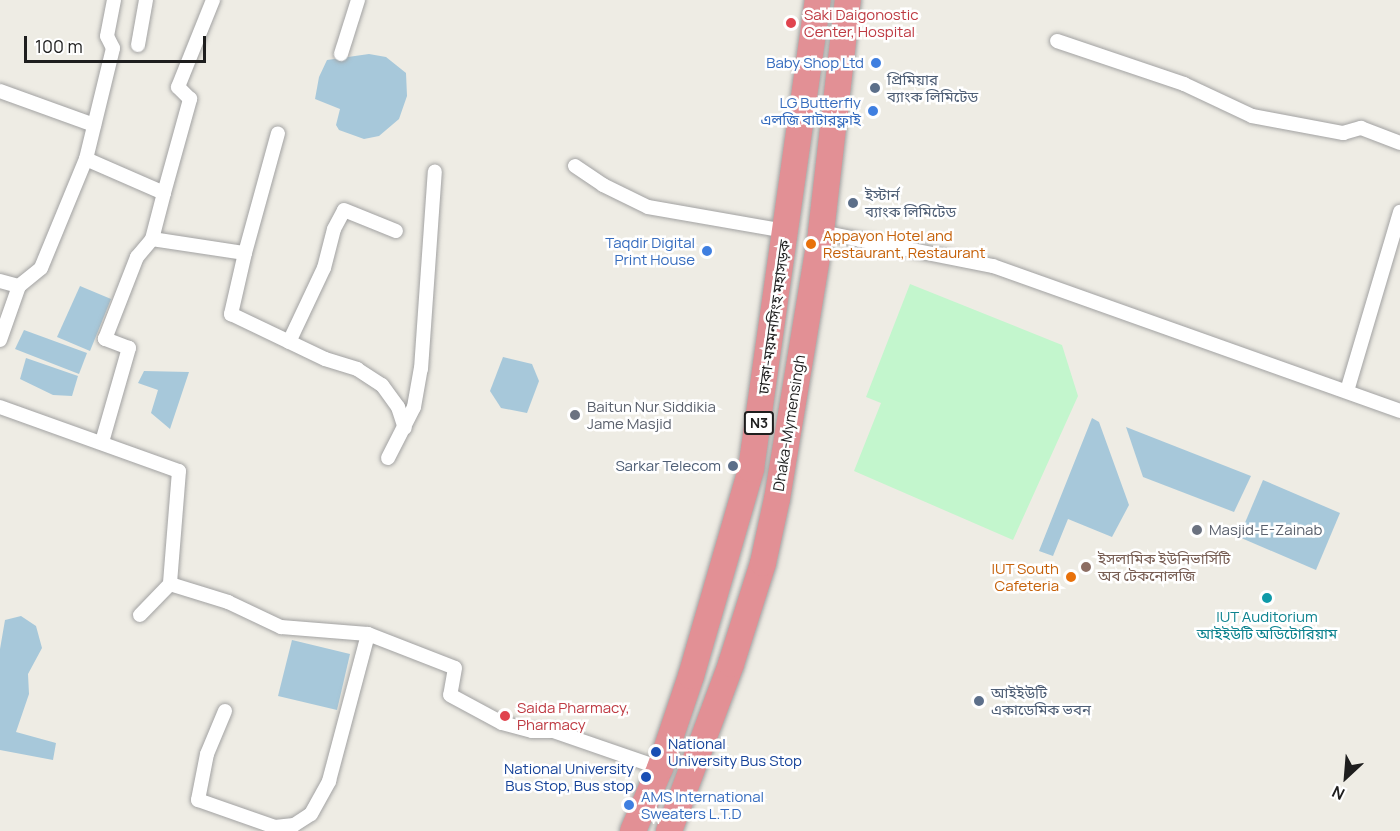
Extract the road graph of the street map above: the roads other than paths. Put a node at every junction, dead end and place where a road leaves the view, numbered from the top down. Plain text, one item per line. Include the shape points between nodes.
1 (114, 0) edge
2 (146, 0) edge
3 (213, 0) edge
4 (358, 0) edge
5 (818, 0) edge
6 (848, 0) edge
7 (1057, 41) dead end
8 (138, 45) dead end
9 (341, 54) dead end
10 (0, 91) edge
11 (94, 125) junction
12 (278, 133) dead end
13 (1400, 143) edge
14 (86, 159) junction
15 (575, 165) dead end
16 (435, 171) dead end
17 (164, 193) junction
18 (1400, 212) edge
19 (396, 231) dead end
20 (786, 231) junction
21 (821, 232) junction
22 (153, 239) junction
23 (245, 253) junction
24 (0, 281) edge
25 (19, 286) junction
26 (0, 340) edge
27 (289, 342) junction
28 (1347, 392) junction
29 (0, 406) edge
30 (1400, 411) edge
31 (405, 428) junction
32 (102, 442) junction
33 (388, 458) dead end
34 (170, 584) junction
35 (140, 615) dead end
36 (368, 634) junction
37 (225, 711) dead end
38 (660, 768) junction
39 (633, 831) edge
40 (669, 831) edge

1 - 11 street via 107,36 113,48
2 - 8 street
3 - 17 street via 178,87 190,99
4 - 9 street
5 - 20 highway, ঢাকা-ময়মনসিংহ মহাসড়ক / N3
6 - 21 highway, Dhaka-Mymensingh / N3
7 - 13 street via 1193,88 1252,116 1343,134 1361,128
10 - 11 street
11 - 14 street
12 - 23 street
14 - 17 street
14 - 25 street via 41,268
15 - 20 street via 603,185 648,207
16 - 31 street via 421,369 414,407
17 - 22 street
18 - 28 street
19 - 27 street via 344,210 334,229 324,268
20 - 38 highway, ঢাকা-ময়মনসিংহ মহাসড়ক / N3 via 751,469
21 - 28 street via 993,266
21 - 40 highway, Dhaka-Mymensingh / N3 via 763,563 731,664
22 - 23 street
22 - 32 street via 137,257 105,339 129,348
23 - 27 street via 231,314
24 - 25 street
25 - 26 street
27 - 31 street via 357,369 382,385 398,407
28 - 30 street
29 - 32 street via 67,433
31 - 33 street
32 - 34 street via 179,471
34 - 35 street
34 - 36 street via 228,602 281,627
36 - 37 street via 329,781 311,814 294,825 275,827 198,800 207,754
36 - 38 street via 455,668 450,695 502,723 532,731 553,731
38 - 39 highway, ঢাকা-ময়মনসিংহ মহাসড়ক / N3

